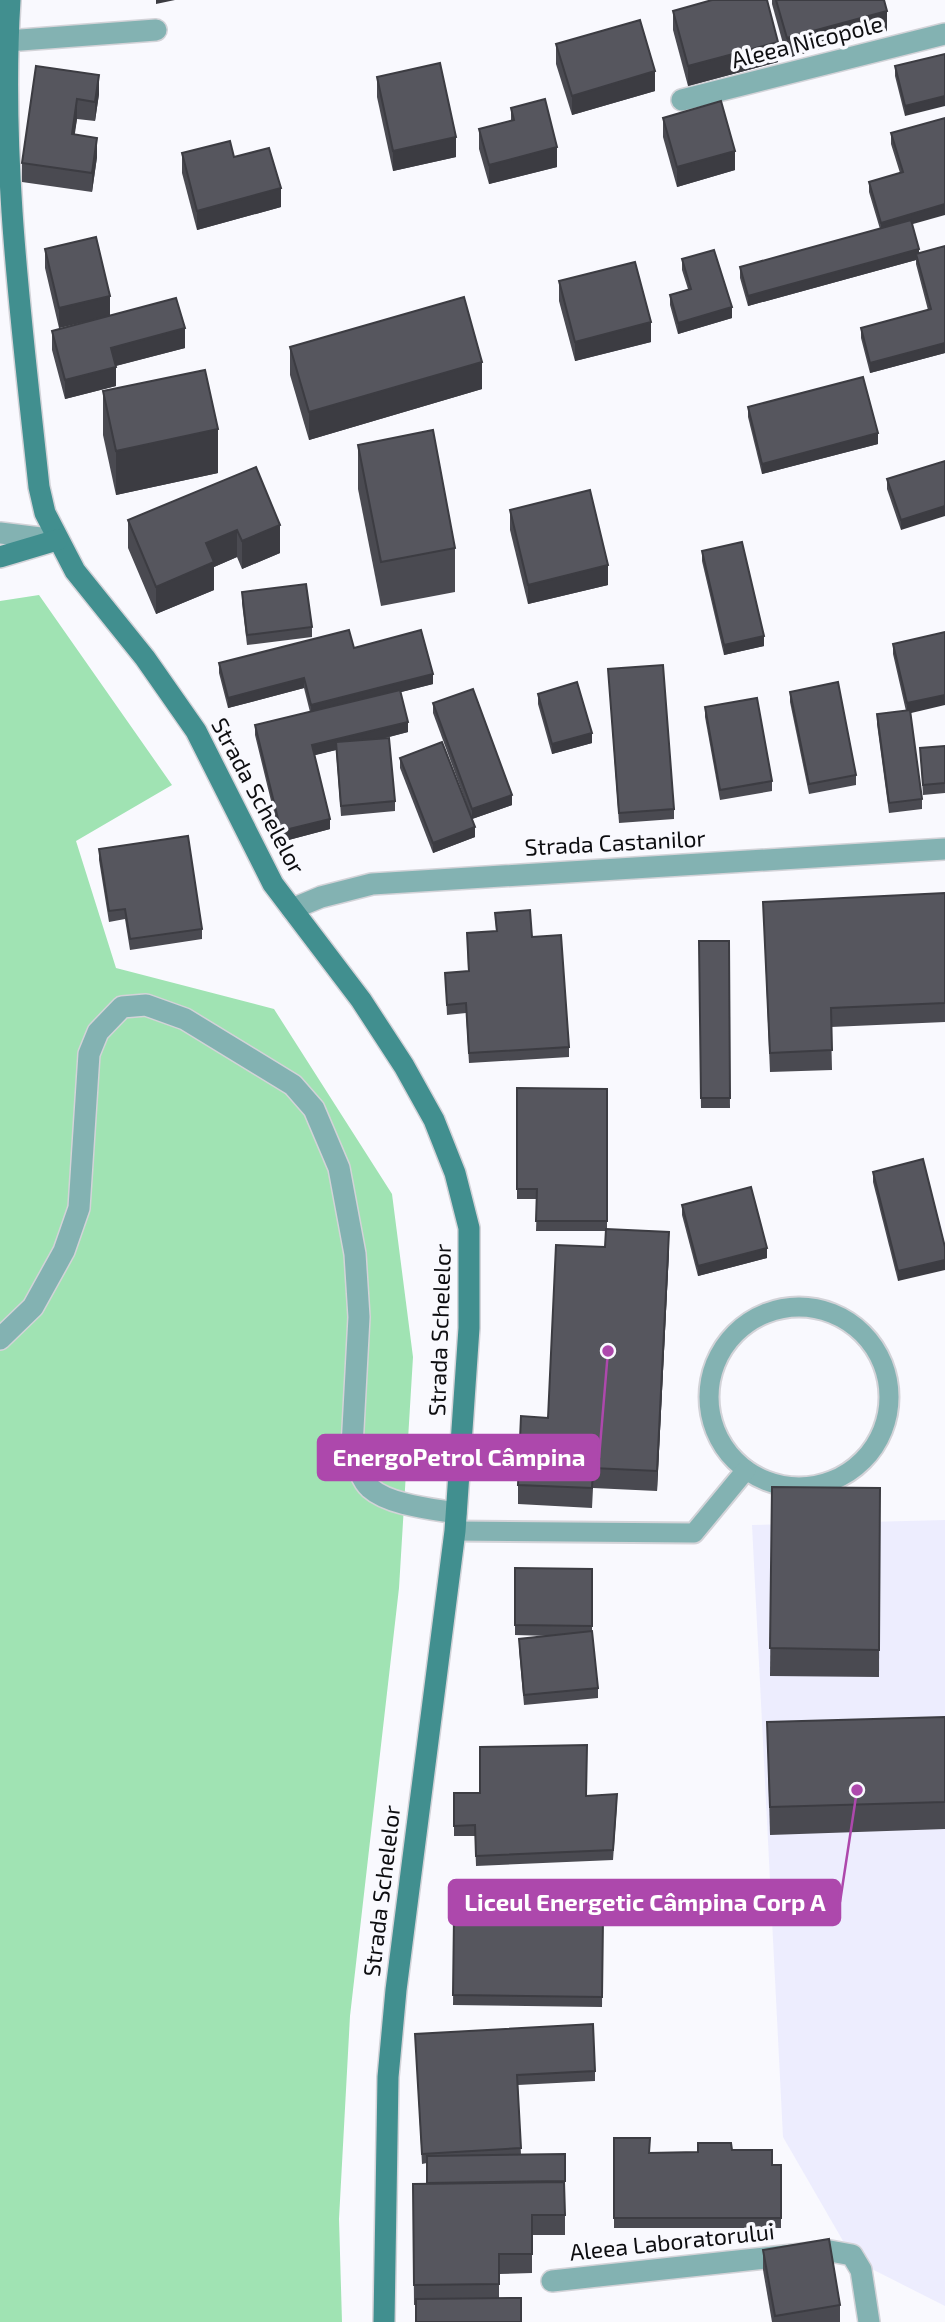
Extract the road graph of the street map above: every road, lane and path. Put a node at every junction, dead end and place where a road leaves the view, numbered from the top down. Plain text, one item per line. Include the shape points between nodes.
1 (10, 0) edge
2 (156, 30) dead end
3 (945, 34) edge
4 (6, 41) junction
5 (681, 100) dead end
6 (0, 533) edge
7 (57, 540) junction
8 (0, 557) edge
9 (945, 849) edge
10 (292, 909) junction
11 (0, 1339) edge
12 (746, 1470) junction
13 (456, 1522) junction
14 (552, 2281) dead end
15 (384, 2322) edge
16 (869, 2322) edge

1 - 4 main road, Strada Schelelor
2 - 4 street
3 - 5 street, Aleea Nicopole
4 - 7 main road, Strada Schelelor via 12,232 39,487
6 - 7 street
7 - 8 main road
7 - 10 main road, Strada Schelelor via 196,731 255,852
9 - 10 street, Strada Castanilor via 372,884
10 - 13 main road, Strada Schelelor via 404,1066 434,1120 455,1173 469,1228 471,1276
11 - 13 street via 33,1307 64,1251 79,1208 89,1054 98,1032 122,1007 146,1004 185,1019 293,1085 314,1109 339,1168 355,1254 359,1317 352,1447 358,1467 370,1488
12 - 12 lane via 790,1487 815,1486 838,1479 874,1448 889,1402 887,1380 874,1348 850,1324 830,1313 785,1308 763,1314 727,1342 709,1385 709,1409 716,1433
12 - 13 lane via 694,1532
13 - 15 main road, Strada Schelelor via 390,2052
14 - 16 street, Aleea Laboratorului via 830,2251 852,2255 861,2270

